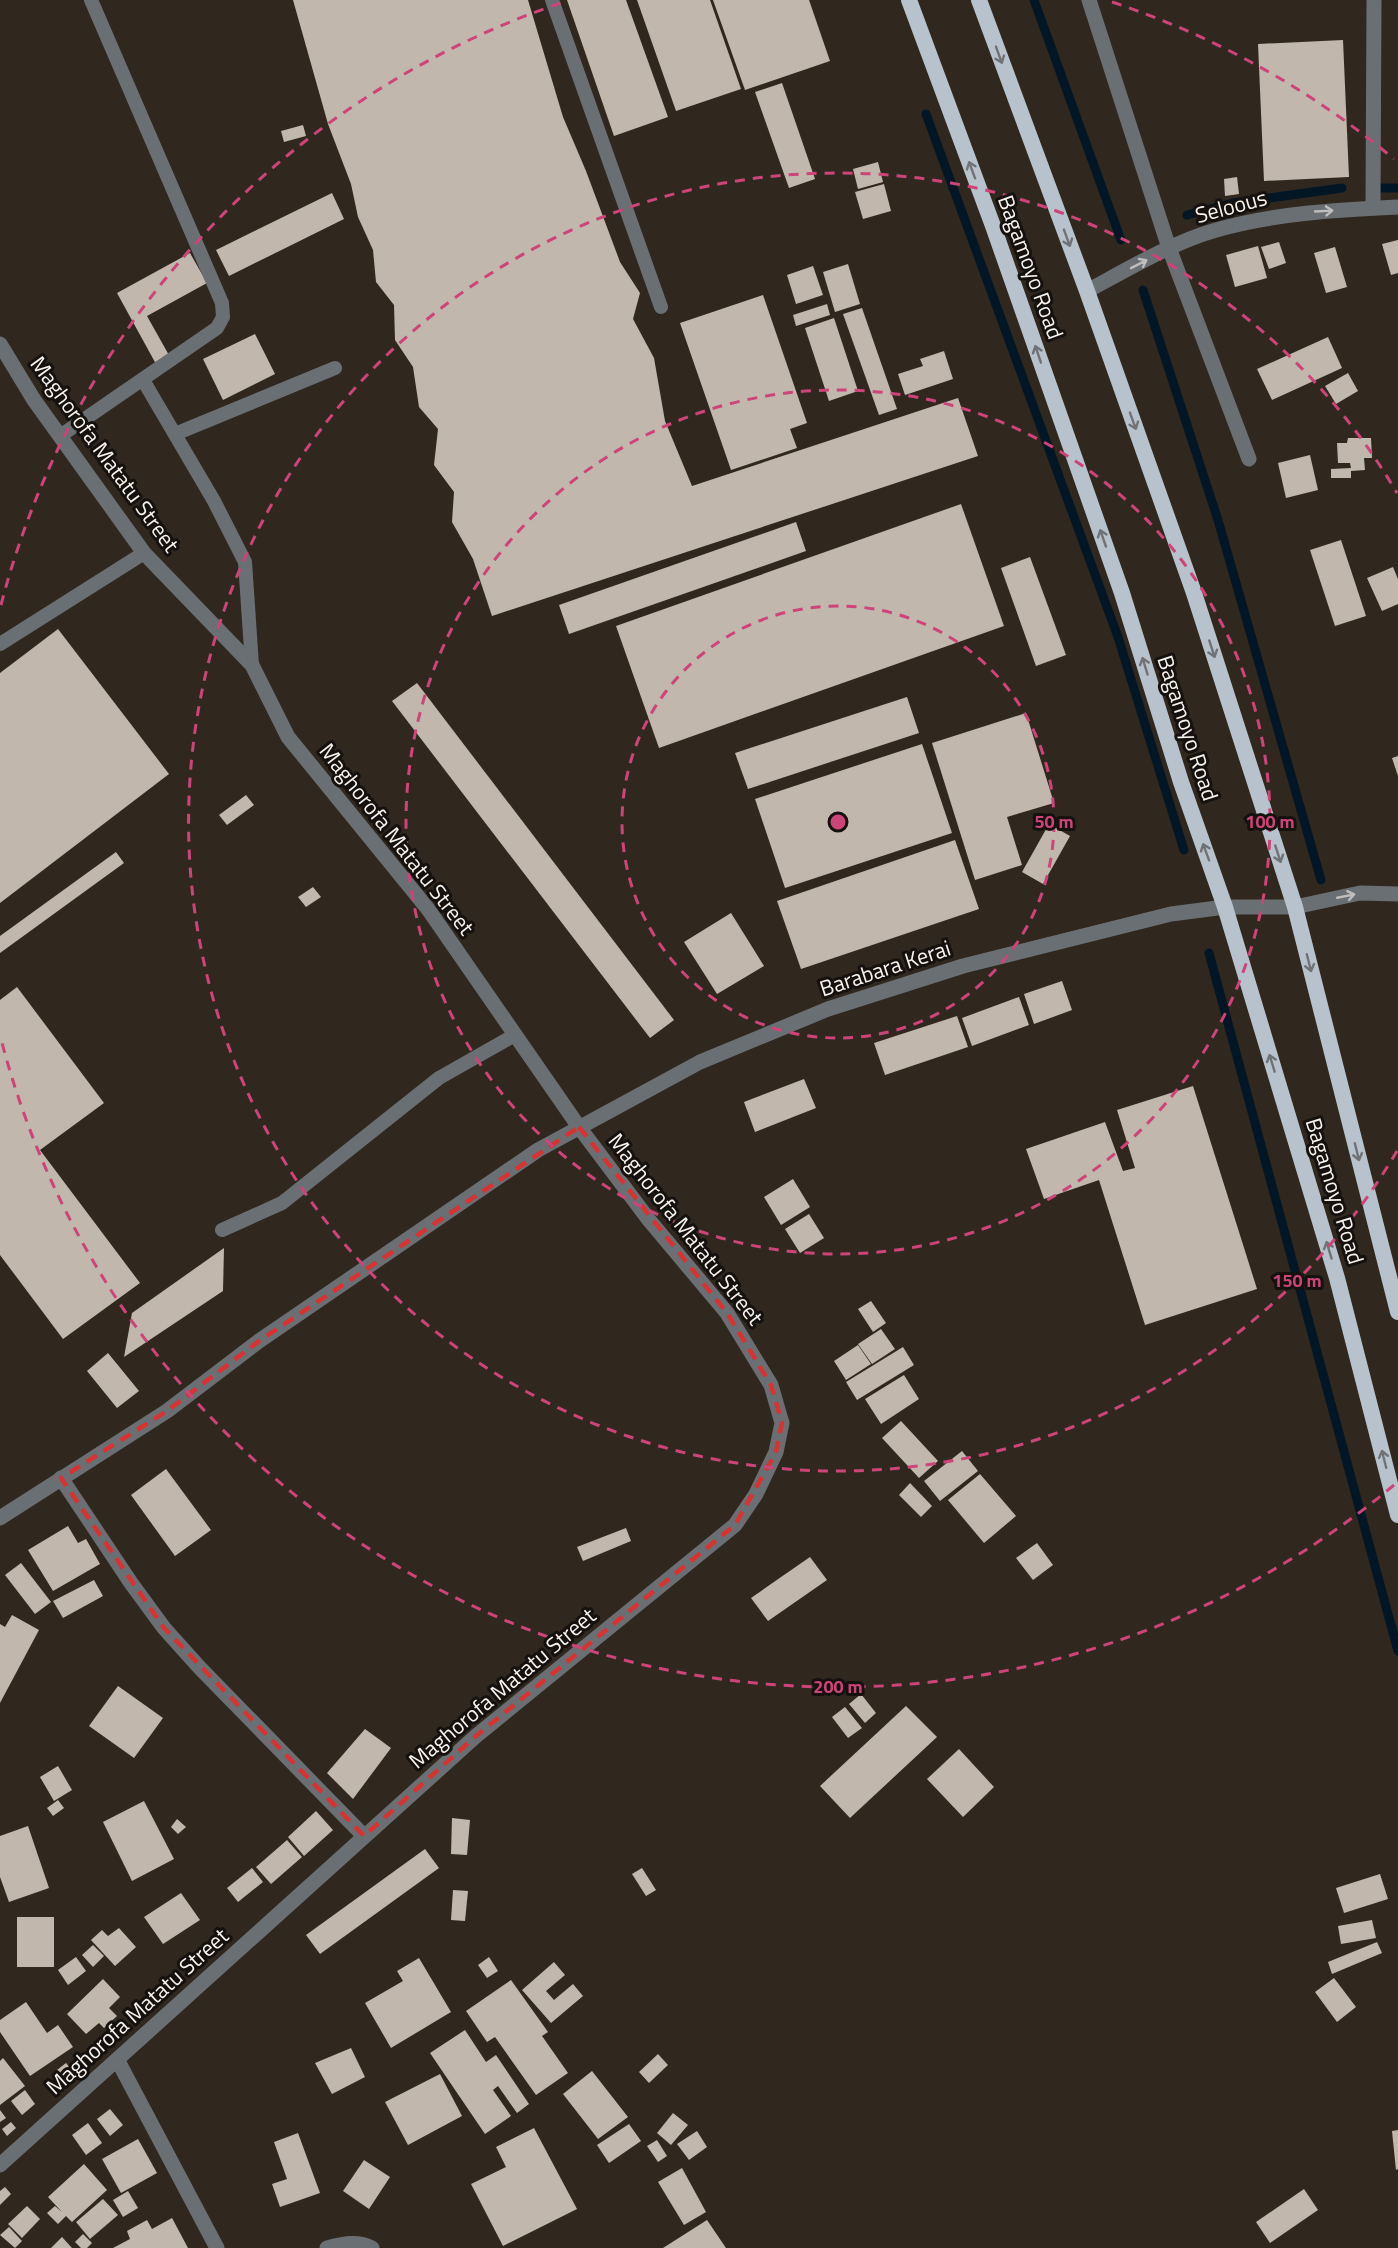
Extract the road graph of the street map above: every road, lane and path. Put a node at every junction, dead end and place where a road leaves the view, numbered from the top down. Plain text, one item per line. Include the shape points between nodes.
1 (91, 0) edge
2 (552, 0) edge
3 (909, 0) edge
4 (979, 0) edge
5 (1089, 0) edge
6 (1374, 0) edge
7 (1398, 207) edge
8 (1373, 208) junction
9 (1169, 248) junction
10 (1087, 291) junction
11 (661, 307) dead end
12 (0, 344) edge
13 (335, 368) dead end
14 (143, 380) junction
15 (175, 435) junction
16 (60, 436) junction
17 (1249, 459) dead end
18 (144, 553) junction
19 (0, 644) edge
20 (252, 665) junction
21 (1398, 894) edge
22 (1225, 907) junction
23 (1294, 907) junction
24 (515, 1035) junction
25 (579, 1127) junction
26 (222, 1230) dead end
27 (1398, 1312) edge
28 (61, 1478) junction
29 (1398, 1515) edge
30 (0, 1518) edge
31 (364, 1836) junction
32 (118, 2061) junction
33 (0, 2165) edge
34 (217, 2248) edge
35 (327, 2248) edge
36 (372, 2248) edge

1 - 14 lane via 222,303 223,316 217,328
2 - 11 lane
22 -> 3 highway, Bagamoyo Road via 1122,593
4 -> 10 highway, Bagamoyo Road
5 - 9 street
6 - 8 street
7 - 8 street, Seloous
9 -> 8 street, Seloous via 1214,231 1288,213
10 -> 9 street, Seloous
9 - 17 street
10 -> 23 highway, Bagamoyo Road via 1194,593
12 - 16 street, Maghorofa Matatu Street
13 - 15 lane
14 - 15 lane
14 - 16 lane
15 - 20 lane via 245,562
16 - 18 street, Maghorofa Matatu Street
18 - 19 lane
18 - 20 street, Maghorofa Matatu Street
20 - 24 street, Maghorofa Matatu Street via 288,737 428,909
23 -> 21 street, Barabara Kerai via 1360,893
22 - 23 street, Barabara Kerai
22 - 25 street, Barabara Kerai via 1171,914 963,966 828,1009 700,1062
29 -> 22 highway, Bagamoyo Road via 1337,1278
23 -> 27 highway, Bagamoyo Road
24 - 25 street, Maghorofa Matatu Street
24 - 26 lane via 439,1078 282,1203
25 - 28 street, Barabara Kerai via 538,1150 259,1341 167,1411
25 - 31 street, Maghorofa Matatu Street via 649,1220 727,1313 765,1376 782,1423 776,1452 756,1494 735,1525 476,1736
28 - 30 street, Barabara Kerai
28 - 31 street via 164,1628
31 - 32 street, Maghorofa Matatu Street
32 - 33 street, Maghorofa Matatu Street
32 - 34 street
35 - 36 street via 345,2243

